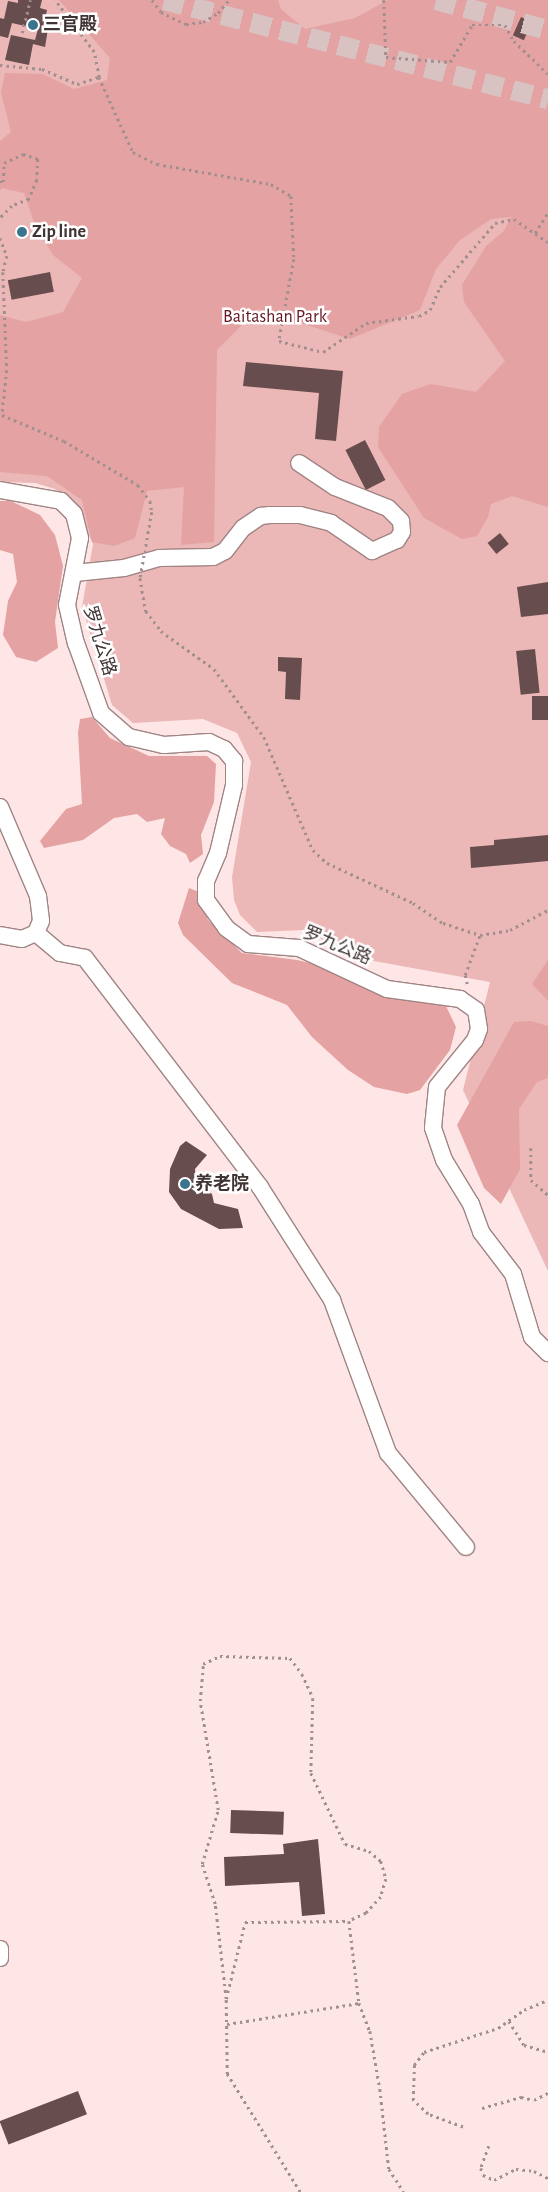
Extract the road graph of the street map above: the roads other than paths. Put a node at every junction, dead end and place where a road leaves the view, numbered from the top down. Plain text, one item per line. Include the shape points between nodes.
1 (299, 463) dead end
2 (0, 490) edge
3 (75, 573) junction
4 (0, 807) edge
5 (36, 933) junction
6 (0, 935) edge
7 (548, 1354) edge
8 (466, 1547) dead end
9 (0, 1949) edge
10 (0, 1958) edge

1 - 3 street via 335,487 388,508 401,521 402,532 397,540 372,551 330,523 300,515 270,515 261,516 242,528 225,552 213,556 159,558 124,568
2 - 3 street, 罗九公路 via 61,501 74,514 80,538
3 - 7 street, 罗九公路 via 67,605 76,643 101,713 129,737 164,745 209,742 224,749 234,761 234,784 218,853 206,881 206,900 226,928 248,944 299,948 387,988 460,999 476,1010 479,1029 475,1040 437,1087 433,1128 444,1160 471,1204 481,1232 513,1274 532,1337
4 - 5 street via 38,896 42,921
5 - 6 street via 22,939
5 - 8 street via 60,954 85,958 260,1187 332,1300 388,1453
9 - 10 street

